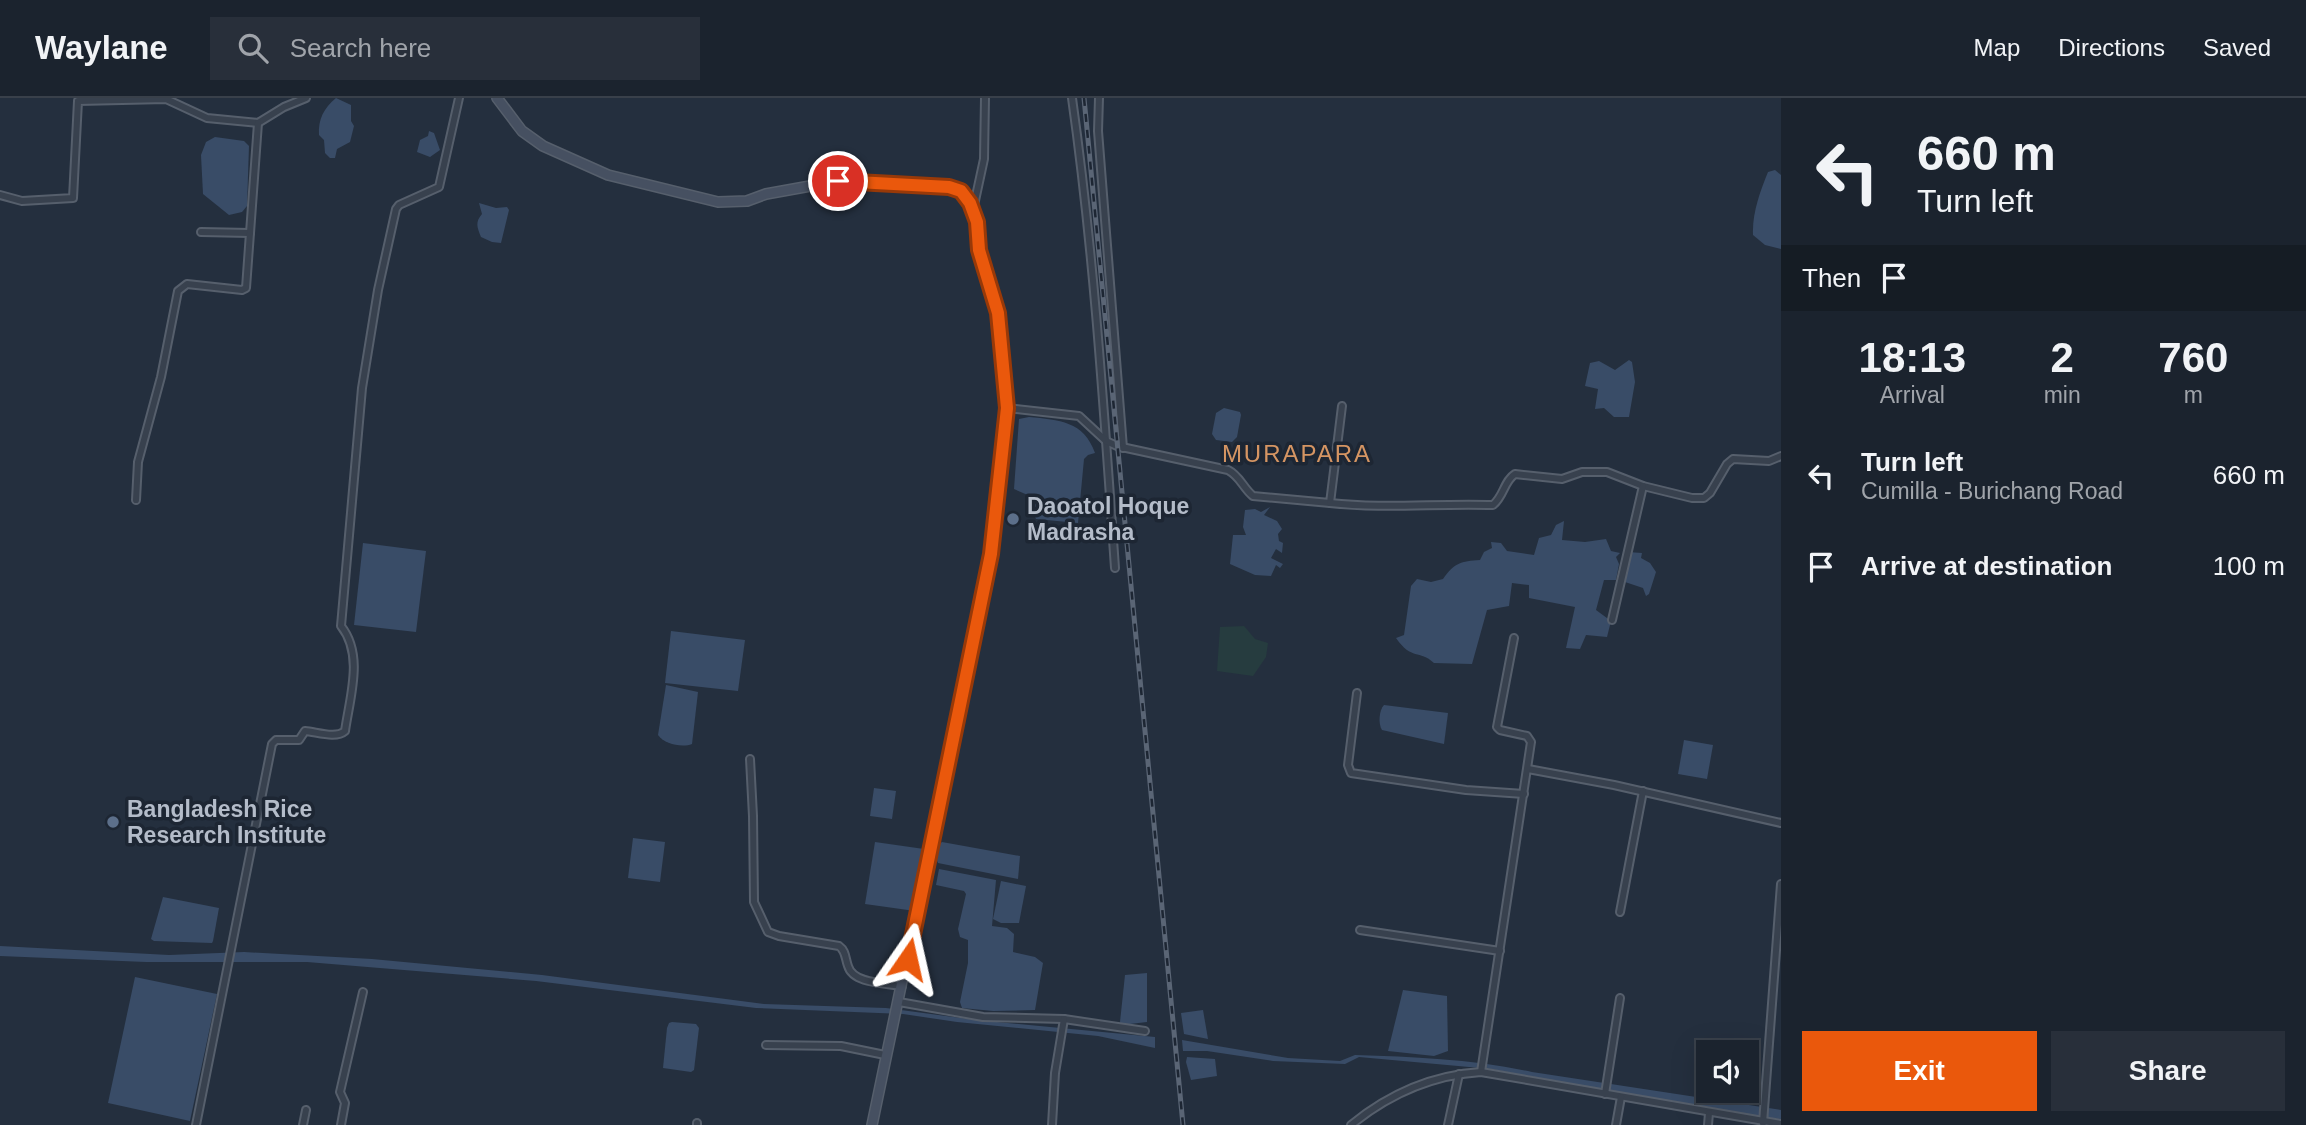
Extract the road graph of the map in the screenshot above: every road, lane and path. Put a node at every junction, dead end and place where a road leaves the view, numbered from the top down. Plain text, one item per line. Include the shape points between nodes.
1 (306, 98) edge
2 (459, 98) edge
3 (496, 98) edge
4 (985, 98) edge
5 (1072, 98) edge
6 (1099, 98) edge
7 (78, 99) edge
8 (258, 123) junction
9 (0, 195) edge
10 (973, 210) junction
11 (201, 232) dead end
12 (250, 233) junction
13 (1342, 406) dead end
14 (1007, 408) junction
15 (1106, 440) junction
16 (1123, 448) junction
17 (1781, 456) edge
18 (1643, 486) junction
19 (136, 500) dead end
20 (1330, 503) junction
21 (1115, 568) dead end
22 (1612, 620) dead end
23 (1514, 638) dead end
24 (1357, 693) dead end
25 (750, 760) dead end
26 (1528, 769) junction
27 (1643, 791) junction
28 (1524, 794) junction
29 (1781, 823) edge
30 (1781, 884) edge
31 (1620, 912) dead end
32 (1360, 930) dead end
33 (1500, 951) junction
34 (902, 986) junction
35 (363, 992) dead end
36 (1620, 998) dead end
37 (899, 1002) junction
38 (1064, 1022) junction
39 (1145, 1031) dead end
40 (766, 1045) dead end
41 (885, 1055) junction
42 (1481, 1072) junction
43 (1459, 1074) junction
44 (1605, 1094) junction
45 (1621, 1097) junction
46 (306, 1110) dead end
47 (1709, 1113) junction
48 (1763, 1123) edge
49 (1781, 1124) edge
50 (195, 1125) edge
51 (303, 1125) edge
52 (341, 1125) edge
53 (872, 1125) edge
54 (1052, 1125) edge
55 (1351, 1125) edge
56 (1448, 1125) edge
57 (1616, 1125) edge
58 (1708, 1125) edge

1 - 8 street
2 - 50 street via 439,187 396,209 376,302 362,388 341,626 355,661 345,730 336,735 305,731 299,740 272,744
3 - 10 main road via 522,131 543,146 608,175 718,202 747,201 838,181 949,187 961,191
4 - 10 street via 984,159
5 - 15 street
6 - 16 street
7 - 8 street via 166,99 207,118
7 - 9 street via 73,198 22,201
8 - 12 street
10 - 14 main road via 979,250 998,313
11 - 12 street
12 - 19 street via 246,288 187,284 178,291 138,463
13 - 20 street
14 - 15 street via 1079,416
14 - 34 main road via 991,554
15 - 16 street
15 - 21 street
16 - 20 street via 1228,470 1253,496
17 - 18 street via 1769,461 1733,459 1704,498
18 - 20 street via 1606,472 1582,471 1562,479 1514,474 1493,505
18 - 22 street
23 - 26 street via 1497,727 1531,739
24 - 28 street via 1350,773
25 - 34 street via 754,902 768,932 839,946 855,976
26 - 27 street
26 - 28 street
27 - 29 street
27 - 31 street
28 - 33 street
30 - 48 street
32 - 33 street
33 - 42 street
34 - 37 main road
35 - 52 street via 341,1092 345,1103
36 - 44 street
37 - 38 street via 983,1017
37 - 41 main road
38 - 39 street
38 - 54 street
40 - 41 street via 841,1046
41 - 53 main road
42 - 43 street
42 - 44 street
43 - 55 street via 1392,1096
43 - 56 street
44 - 45 street
45 - 47 street
45 - 57 street
46 - 51 street
47 - 48 street
47 - 58 street
48 - 49 street

